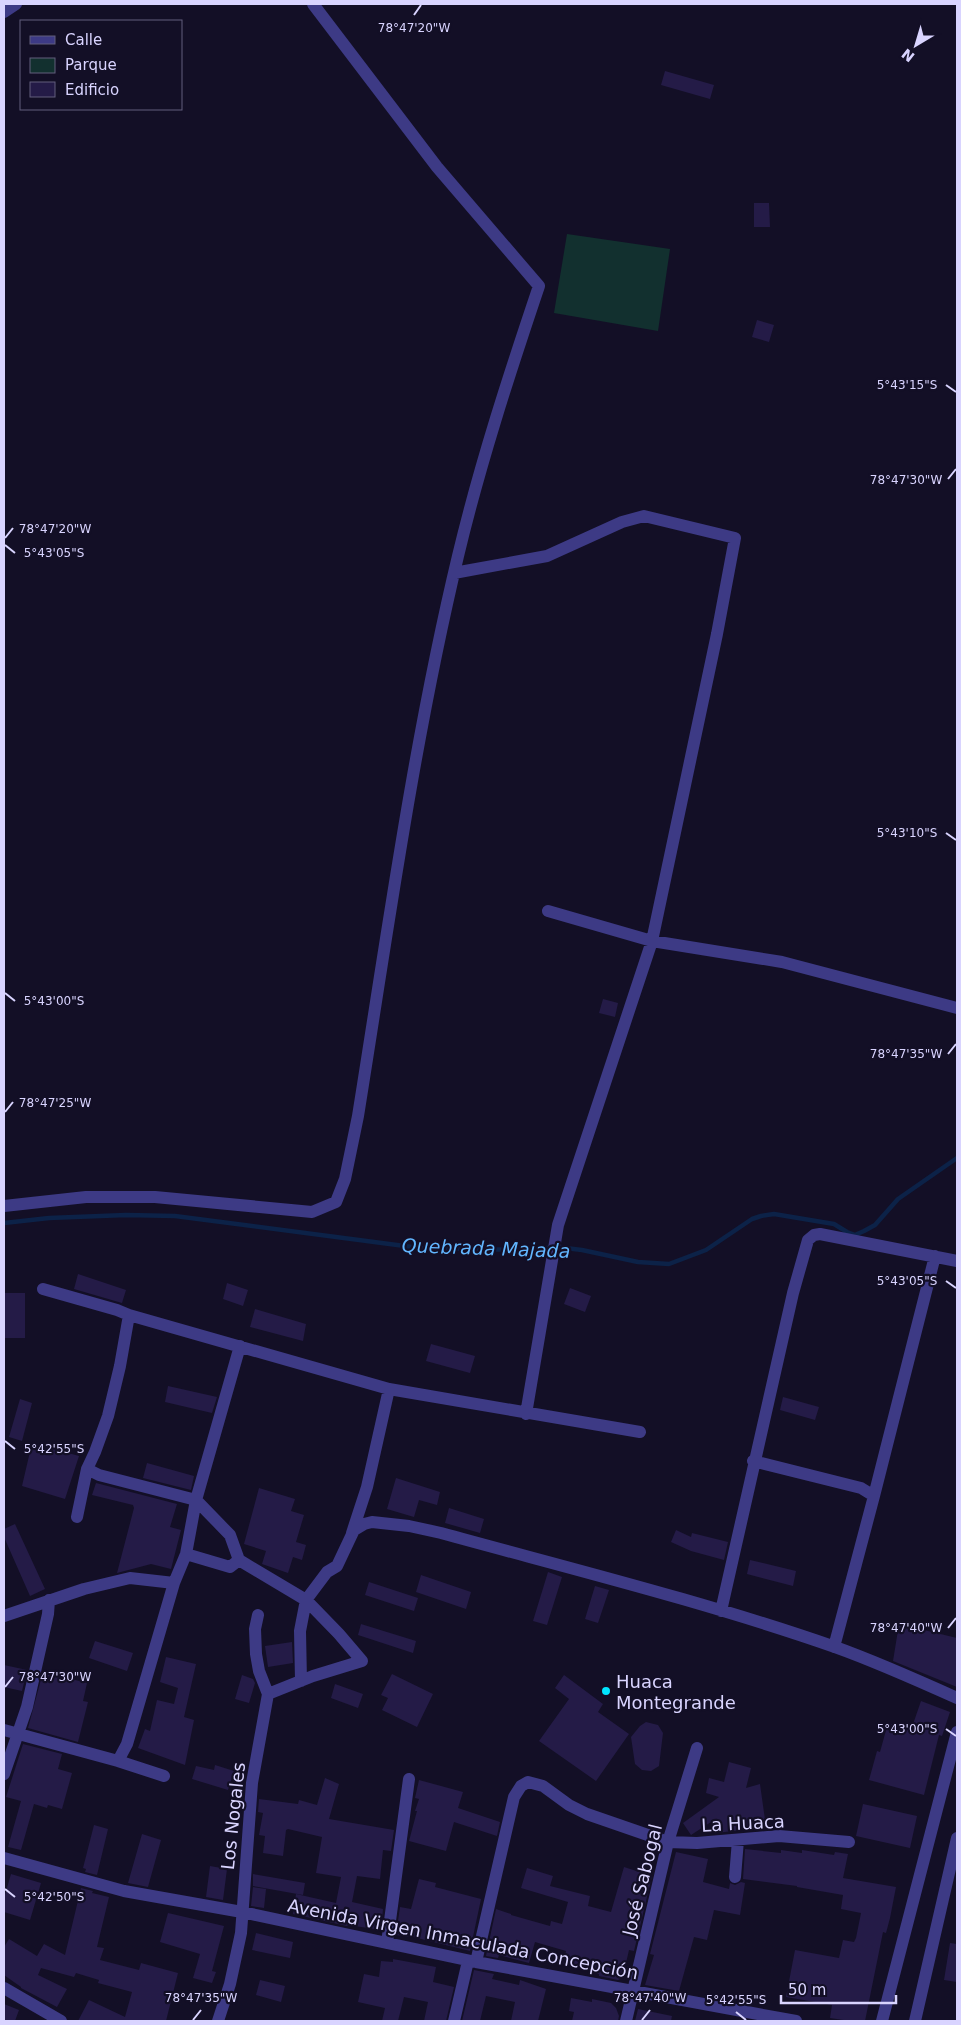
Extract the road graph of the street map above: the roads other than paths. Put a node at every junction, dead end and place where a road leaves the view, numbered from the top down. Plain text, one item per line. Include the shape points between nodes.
1 (16, 4) edge
2 (312, 4) edge
3 (4, 12) edge
4 (454, 573) junction
5 (548, 911) dead end
6 (652, 941) junction
7 (957, 1008) edge
8 (4, 1206) edge
9 (935, 1256) junction
10 (957, 1261) edge
11 (43, 1289) dead end
12 (129, 1315) junction
13 (240, 1346) junction
14 (388, 1388) junction
15 (526, 1414) junction
16 (640, 1432) dead end
17 (754, 1461) junction
18 (86, 1469) junction
19 (874, 1496) junction
20 (196, 1500) junction
21 (77, 1518) dead end
22 (351, 1535) junction
23 (186, 1554) junction
24 (238, 1560) junction
25 (174, 1583) junction
26 (49, 1600) junction
27 (306, 1600) junction
28 (720, 1611) junction
29 (258, 1615) dead end
30 (4, 1616) edge
31 (834, 1647) junction
32 (301, 1681) junction
33 (268, 1694) junction
34 (957, 1698) edge
35 (4, 1730) edge
36 (957, 1732) edge
37 (18, 1735) junction
38 (697, 1748) dead end
39 (118, 1761) junction
40 (4, 1774) edge
41 (164, 1776) dead end
42 (409, 1779) dead end
43 (957, 1838) edge
44 (738, 1840) junction
45 (668, 1842) junction
46 (849, 1842) dead end
47 (4, 1858) edge
48 (735, 1877) dead end
49 (242, 1912) junction
50 (387, 1943) junction
51 (472, 1962) junction
52 (4, 1988) edge
53 (633, 1992) junction
54 (61, 2021) edge
55 (218, 2021) edge
56 (454, 2021) edge
57 (626, 2021) edge
58 (796, 2021) edge
59 (882, 2021) edge
60 (915, 2021) edge

1 - 3 street
2 - 4 street via 437,167 539,286 492,428
4 - 6 street via 547,556 622,522 644,516 735,538
4 - 8 street via 422,721 352,1148 336,1202 312,1212 155,1196 86,1197
5 - 6 street
6 - 7 street via 782,962
6 - 15 street via 558,1225
9 - 10 street
9 - 17 street via 820,1234 808,1240
9 - 19 street
11 - 12 street
12 - 13 street
12 - 18 street via 106,1423
13 - 14 street
13 - 20 street
14 - 15 street
14 - 22 street via 367,1487
15 - 16 street
17 - 19 street via 861,1488
17 - 28 street
18 - 20 street via 98,1475
18 - 21 street
19 - 31 street
20 - 23 street
20 - 24 street via 230,1535
22 - 27 street via 337,1566 327,1572
22 - 28 street via 359,1526 372,1522 423,1529
23 - 24 street via 230,1568
23 - 25 street
24 - 27 street
25 - 26 street via 130,1578
25 - 39 street via 127,1744
26 - 30 street
26 - 37 street
27 - 32 street via 300,1631
27 - 32 street via 362,1662
28 - 31 street
29 - 33 street via 256,1654
31 - 34 street
32 - 33 street
33 - 49 street, Los Nogales via 253,1776
35 - 37 street
36 - 59 street
37 - 39 street
37 - 40 street
38 - 45 street, José Sabogal
39 - 41 street
42 - 50 street
43 - 60 street
44 - 45 street, La Huaca
44 - 46 street, La Huaca via 779,1836
44 - 48 street
45 - 51 street, La Huaca via 580,1811 538,1783 524,1783 514,1798
45 - 53 street, José Sabogal
47 - 49 street, Avenida Virgen Inmaculada Concepción via 124,1891
49 - 50 street, Avenida Virgen Inmaculada Concepción
49 - 55 street, Los Nogales via 235,1962
50 - 51 street, Avenida Virgen Inmaculada Concepción
51 - 53 street, Avenida Virgen Inmaculada Concepción
51 - 56 street
52 - 54 street
53 - 57 street, José Sabogal
53 - 58 street, Avenida Virgen Inmaculada Concepción

